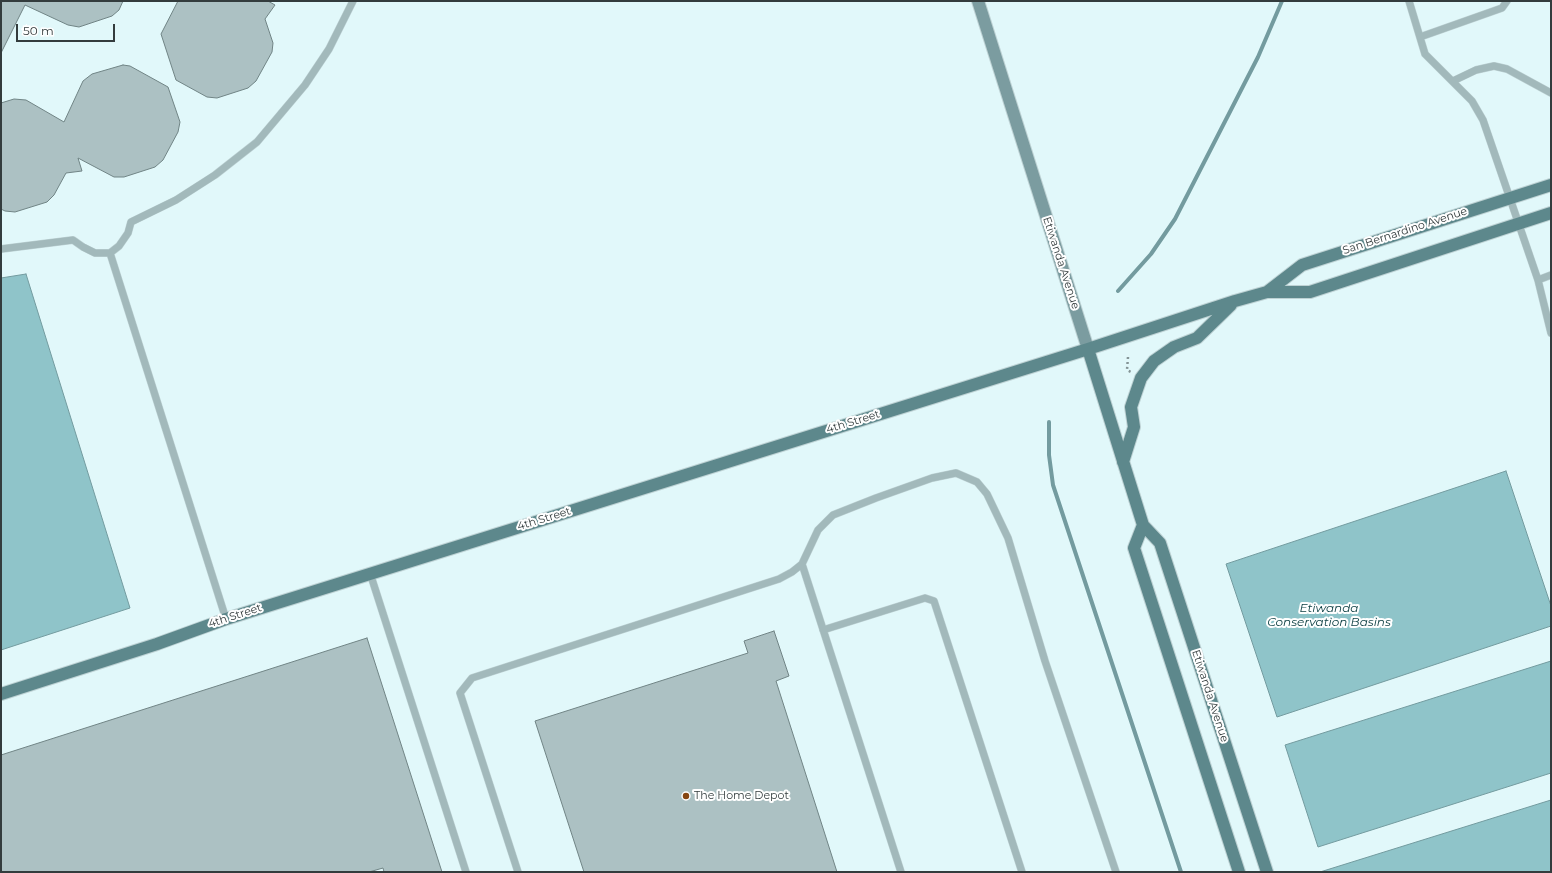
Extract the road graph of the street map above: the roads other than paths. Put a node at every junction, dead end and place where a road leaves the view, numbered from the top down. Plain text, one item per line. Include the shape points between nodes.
1 (353, 1) edge
2 (978, 1) edge
3 (1409, 1) edge
4 (1507, 1) edge
5 (1420, 37) junction
6 (1452, 82) junction
7 (1551, 93) edge
8 (1551, 184) edge
9 (1511, 198) junction
10 (1551, 213) edge
11 (1519, 224) junction
12 (1, 249) edge
13 (110, 254) junction
14 (1551, 275) edge
15 (1538, 280) junction
16 (1267, 292) junction
17 (1235, 301) junction
18 (1551, 333) edge
19 (1088, 349) junction
20 (1123, 462) junction
21 (1143, 525) junction
22 (802, 564) junction
23 (370, 573) junction
24 (226, 619) junction
25 (823, 630) junction
26 (1, 694) edge
27 (466, 872) edge
28 (518, 872) edge
29 (901, 872) edge
30 (1022, 872) edge
31 (1116, 872) edge
32 (1239, 872) edge
33 (1267, 872) edge

1 - 13 lane via 329,49 305,85 257,142 176,200 131,222 120,246
2 - 19 main road, Etiwanda Avenue
3 - 5 lane
4 - 5 lane via 1502,8
5 - 6 lane via 1425,54
6 - 7 lane via 1476,70 1494,66
6 - 9 lane via 1472,101 1484,120
8 - 9 main road, San Bernardino Avenue
9 - 11 lane
9 - 16 main road, San Bernardino Avenue via 1302,264
10 - 11 main road, San Bernardino Avenue
11 - 15 lane
11 - 16 main road, San Bernardino Avenue via 1310,292
12 - 13 lane via 73,240 95,253
13 - 24 lane
14 - 15 lane
15 - 18 lane
16 - 17 main road, San Bernardino Avenue
17 - 19 main road, San Bernardino Avenue
17 - 20 main road via 1198,338 1174,347 1154,361 1144,374 1131,407 1134,427
19 - 20 main road, Etiwanda Avenue
19 - 23 main road, 4th Street
20 - 21 main road, Etiwanda Avenue
21 - 32 main road via 1134,548
21 - 33 main road, Etiwanda Avenue via 1160,543
22 - 25 lane
22 - 28 lane via 779,579 472,678 460,693
22 - 31 lane via 818,530 833,515 932,478 956,473 977,482 987,494 1008,538 1045,661
23 - 24 main road, 4th Street
23 - 27 lane
24 - 26 main road, 4th Street
25 - 29 lane
25 - 30 lane via 925,598 934,601

